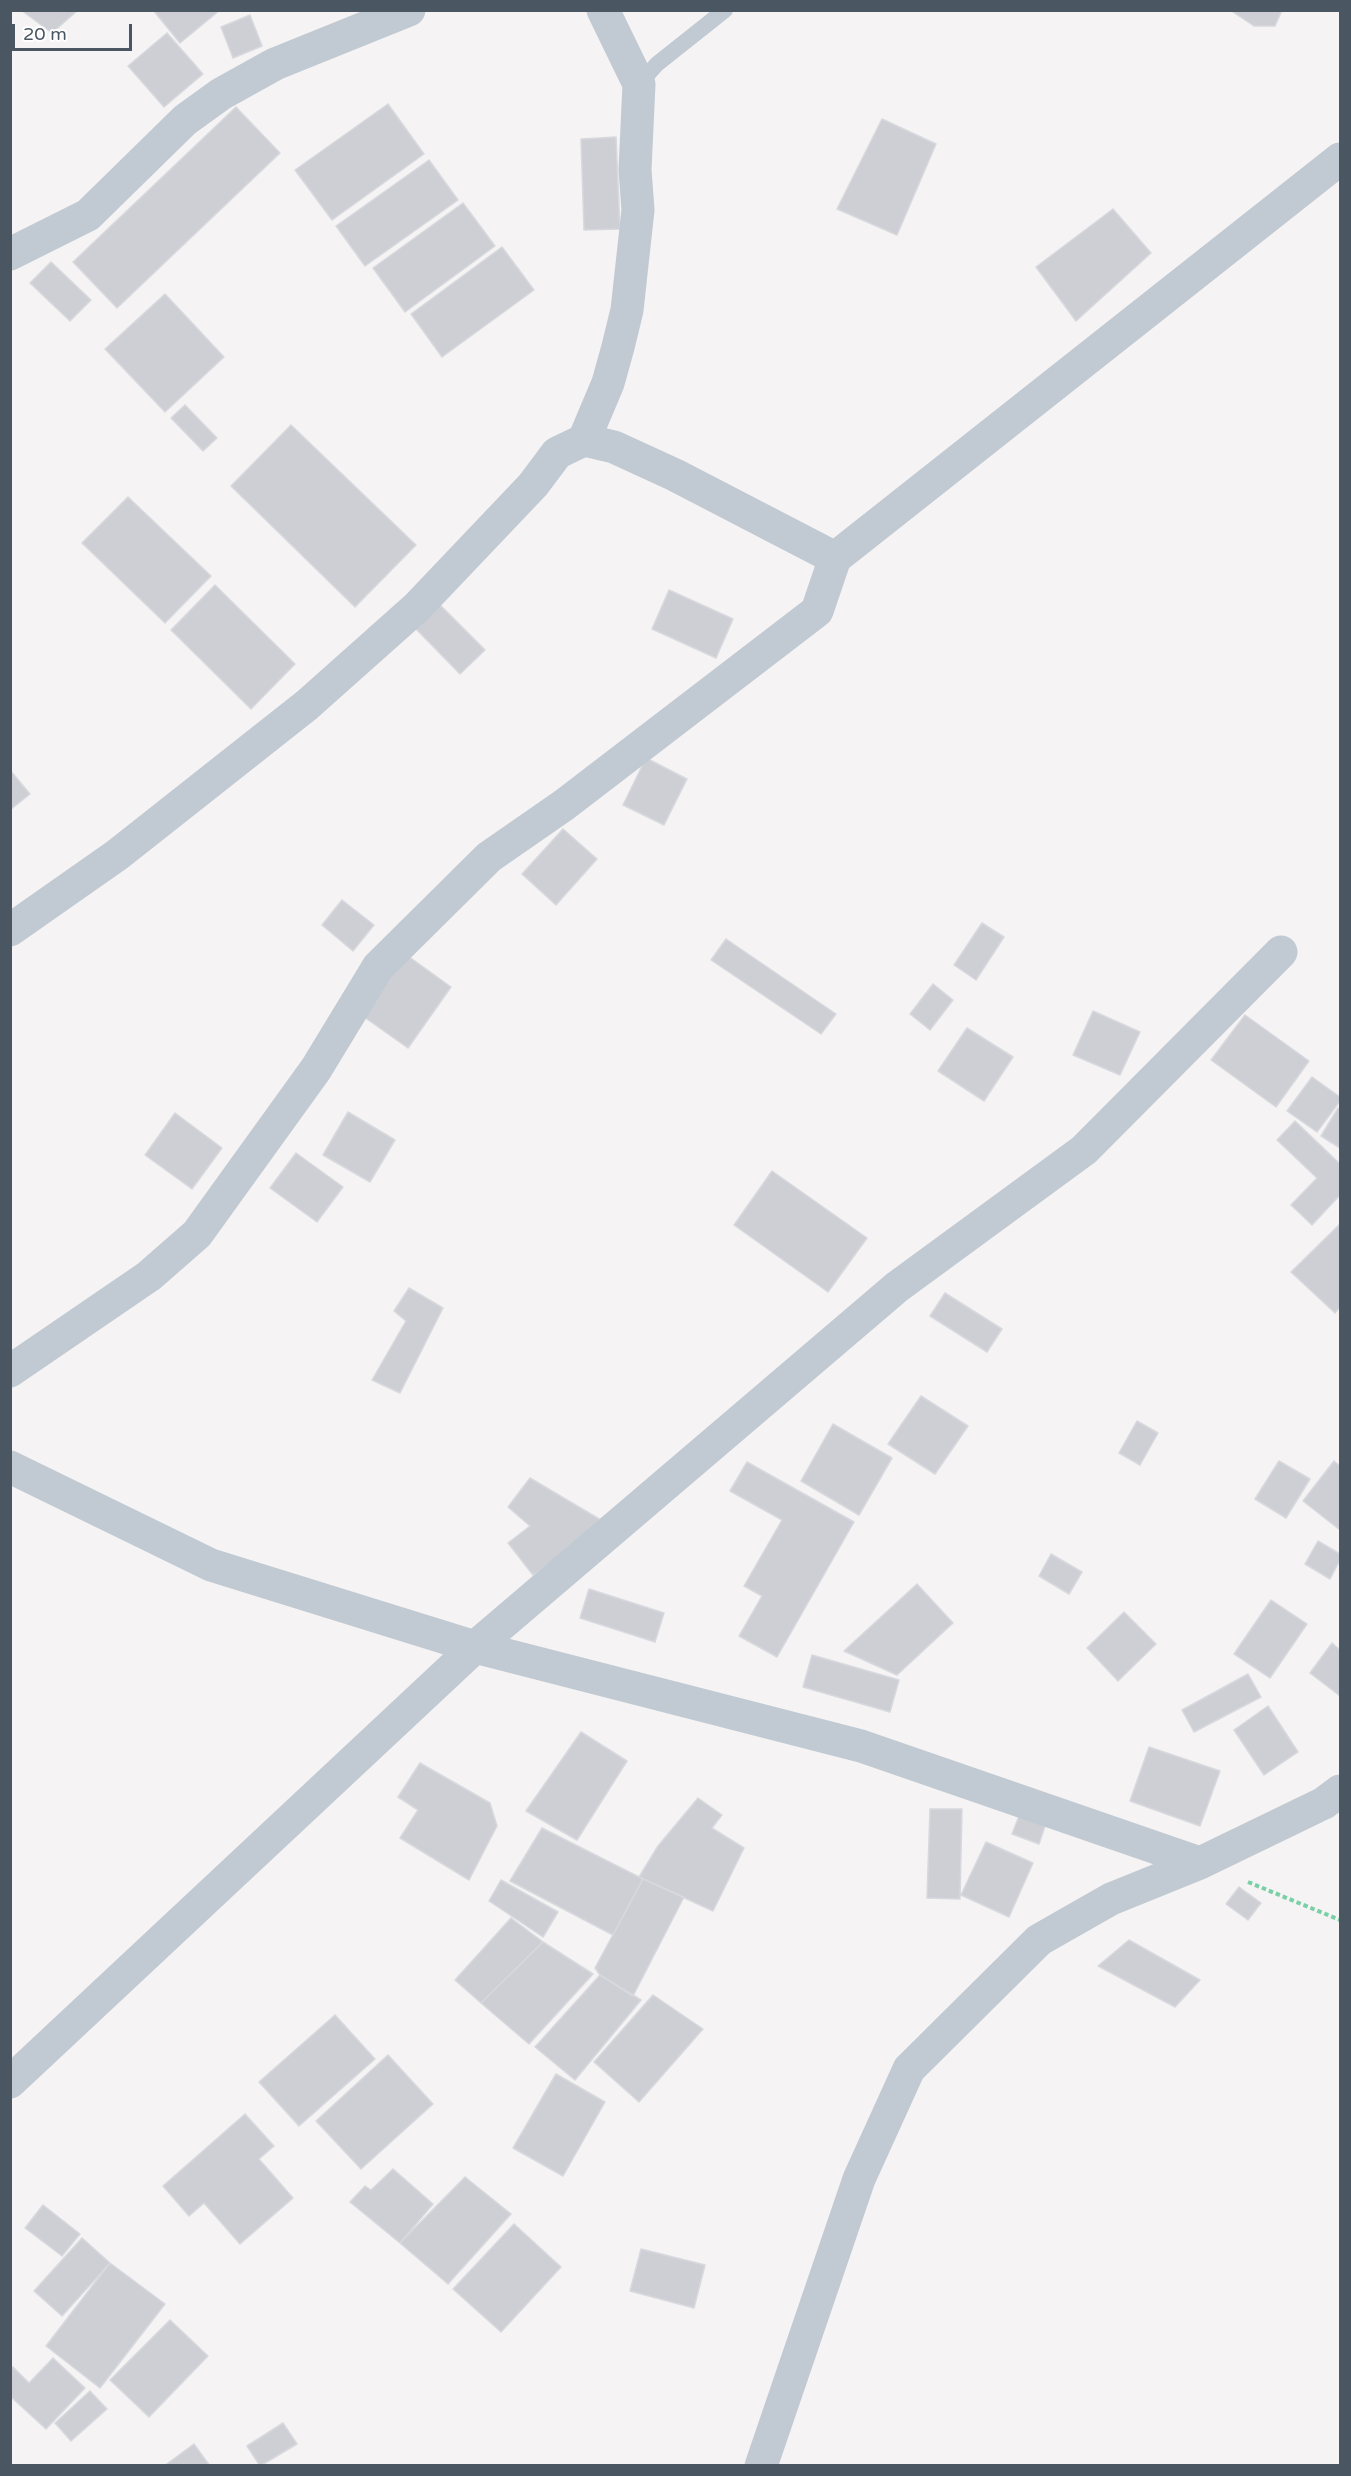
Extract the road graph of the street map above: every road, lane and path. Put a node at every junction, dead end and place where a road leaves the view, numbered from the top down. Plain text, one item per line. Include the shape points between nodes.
1 (409, 10) edge
2 (603, 10) edge
3 (725, 10) edge
4 (639, 84) junction
5 (1341, 159) edge
6 (10, 254) edge
7 (584, 440) junction
8 (834, 558) junction
9 (10, 930) edge
10 (1281, 952) dead end
11 (10, 1371) edge
12 (10, 1467) edge
13 (475, 1647) junction
14 (1341, 1791) edge
15 (1200, 1863) junction
16 (1341, 1920) edge
17 (10, 2082) edge
18 (761, 2466) edge

1 - 6 street via 275,64 221,94 185,120 88,215
2 - 4 street
3 - 4 lane via 657,64
4 - 7 street via 635,170 638,210 627,310 608,382
5 - 8 street
7 - 8 street via 614,447
7 - 9 street via 557,453 533,485 417,607 307,705 117,855
8 - 11 street via 817,611 564,805 489,856 378,967 316,1069 197,1234 149,1276
10 - 13 street via 1084,1150 897,1287
12 - 13 street via 212,1565
13 - 15 street via 861,1746
13 - 17 street
14 - 15 street
15 - 16 path
15 - 18 street via 1111,1899 1039,1941 909,2069 859,2178

